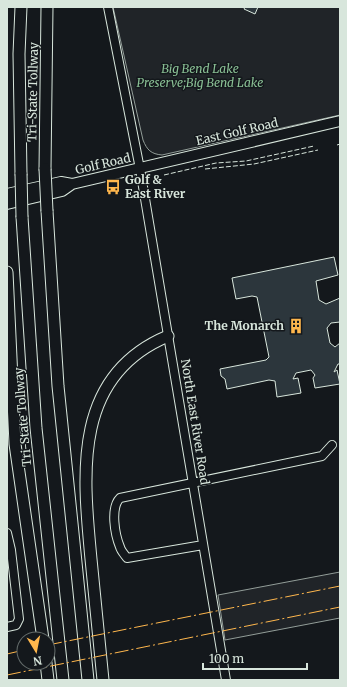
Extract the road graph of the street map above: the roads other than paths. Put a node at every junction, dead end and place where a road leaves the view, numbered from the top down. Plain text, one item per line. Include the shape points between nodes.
1 (20, 7) edge
2 (47, 7) edge
3 (108, 7) edge
4 (340, 121) edge
5 (140, 169) junction
6 (72, 184) junction
7 (7, 194) edge
8 (7, 204) edge
9 (7, 272) edge
10 (168, 336) junction
11 (7, 372) edge
12 (12, 404) junction
13 (332, 445) dead end
14 (192, 483) junction
15 (7, 533) edge
16 (203, 545) junction
17 (7, 627) edge
18 (42, 631) edge
19 (63, 680) edge
20 (88, 680) edge
21 (103, 680) edge
22 (226, 680) edge

1 - 19 highway, Tri-State Tollway, bridge via 22,217 36,428
2 - 20 highway, Tri-State Tollway, bridge via 47,211 58,386
3 - 5 street, North East River Road
4 - 5 main road, East Golf Road
5 - 6 main road, Golf Road
5 - 10 street, North East River Road
6 - 7 main road, Golf Road via 61,182
6 - 8 main road, Golf Road via 62,191
9 - 12 highway
10 - 14 street, North East River Road
10 - 21 highway via 148,344 118,372 94,415 87,442 85,498
11 - 12 highway
12 - 18 highway via 16,451
13 - 14 street via 322,456
14 - 16 street, North East River Road
14 - 16 street via 120,498 113,510 120,548 127,558
15 - 17 street via 19,619 16,625
16 - 22 street, North East River Road

